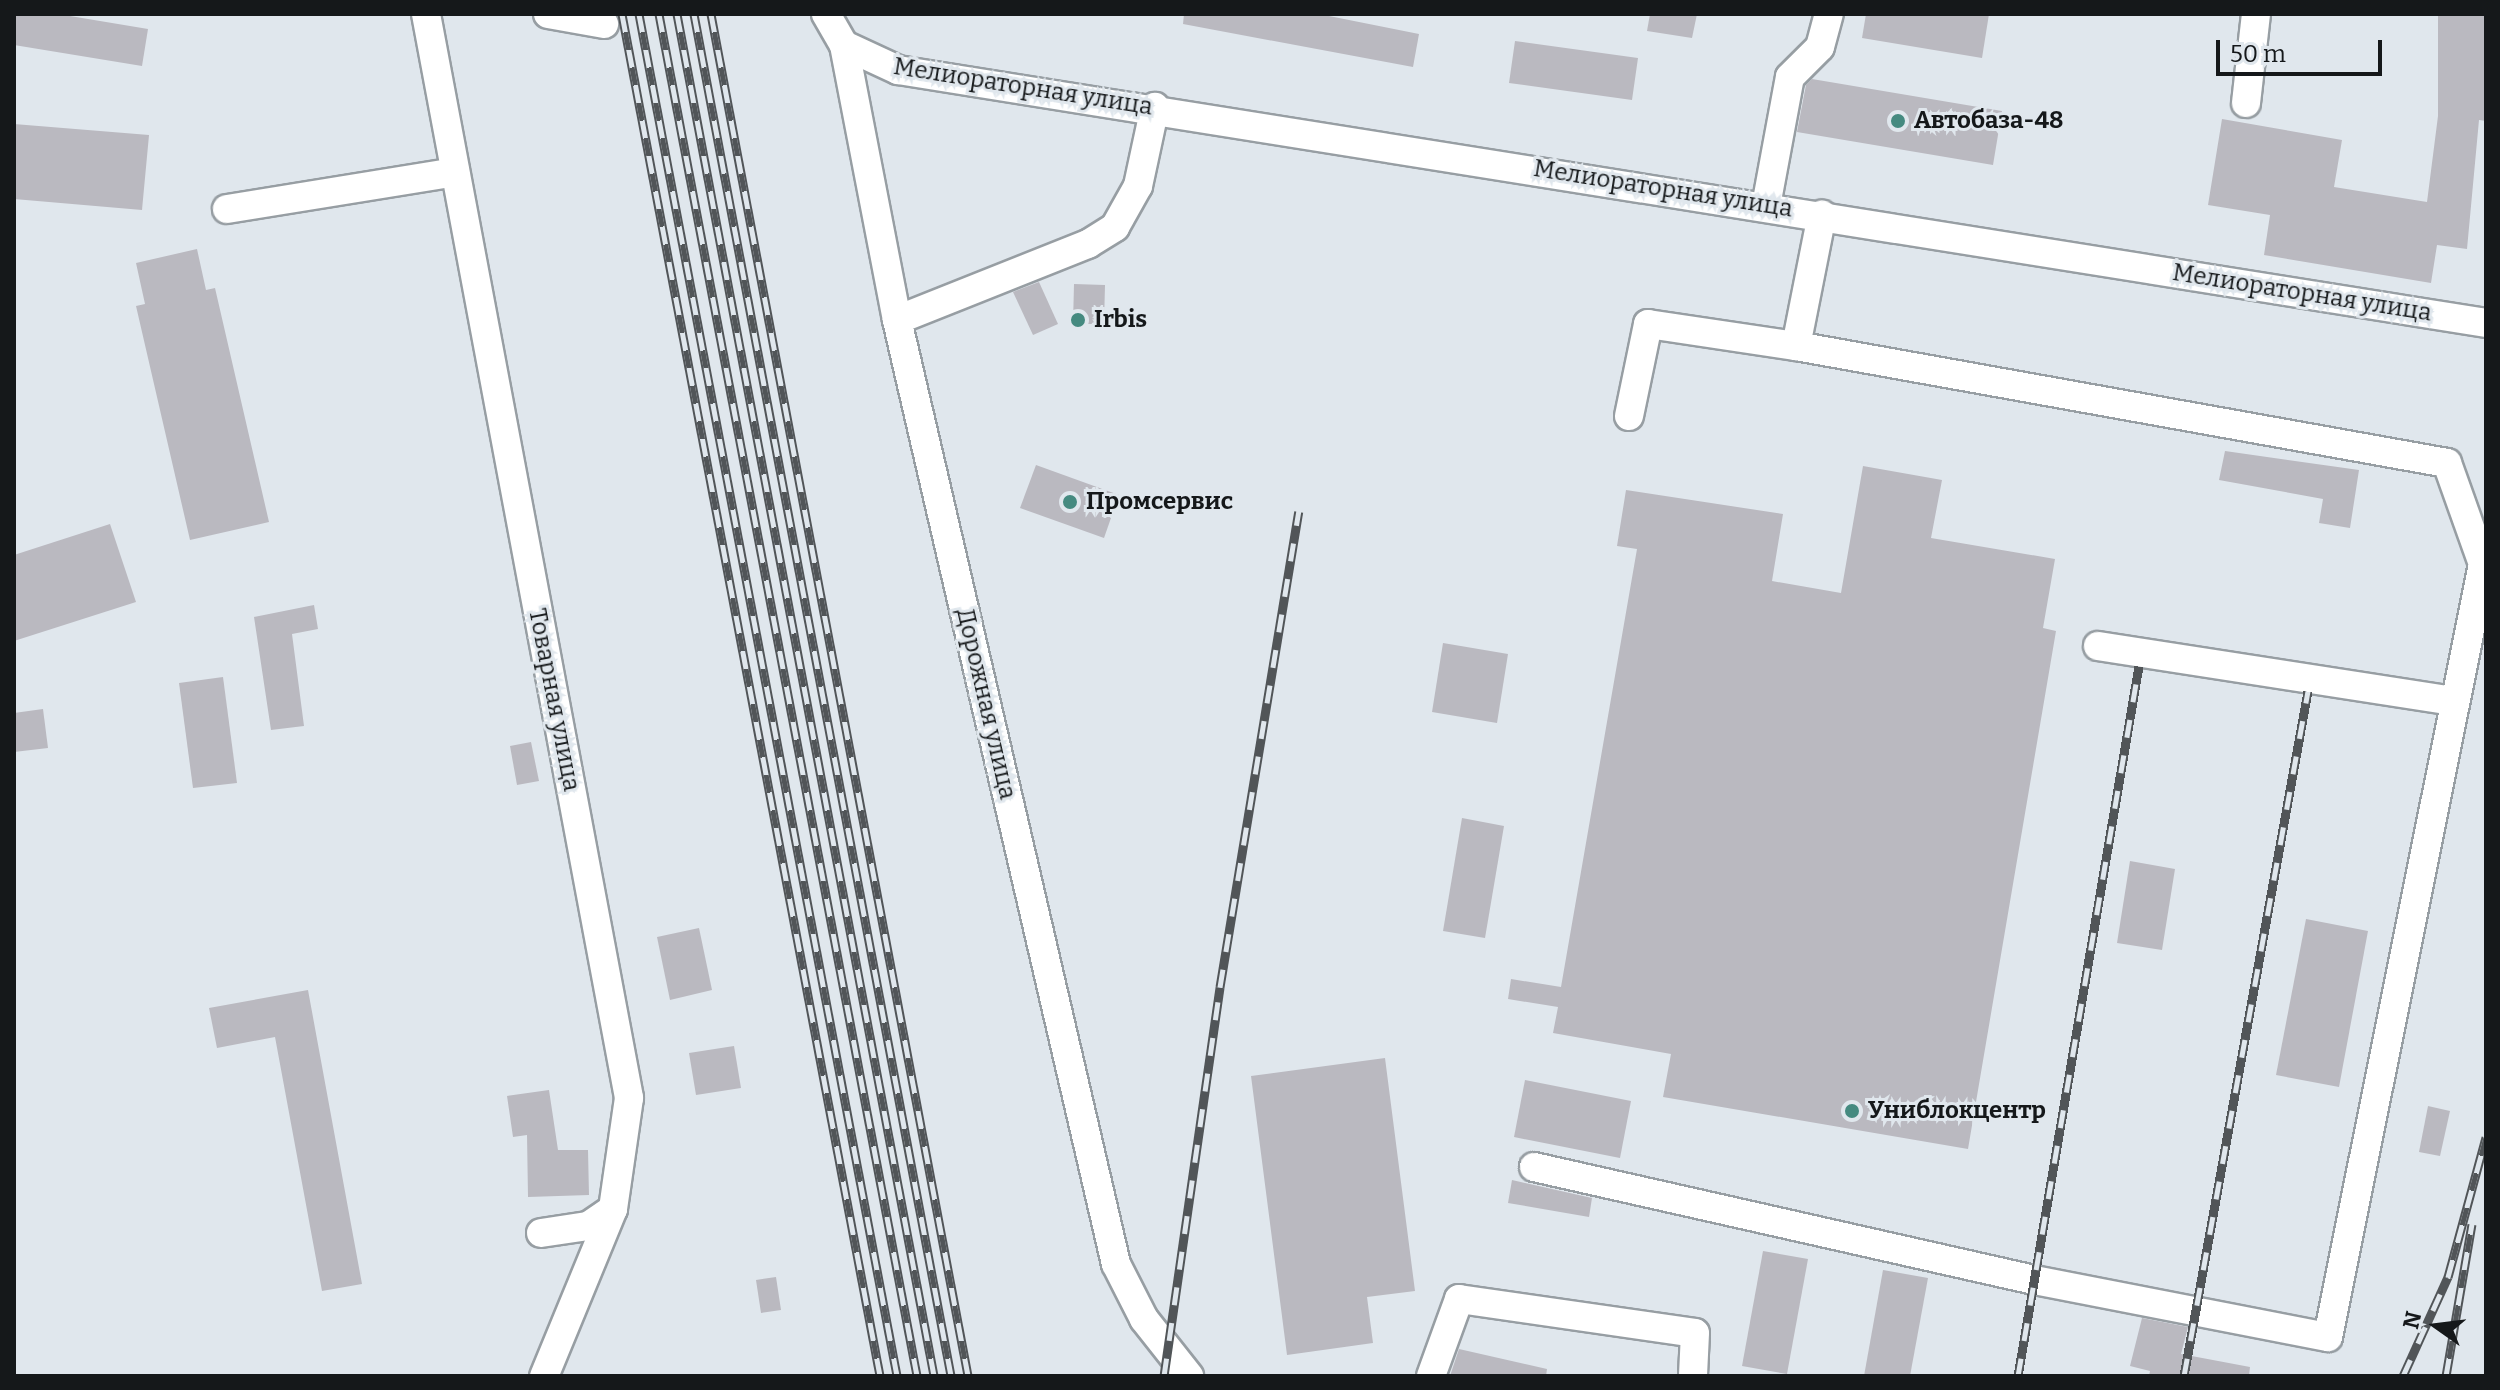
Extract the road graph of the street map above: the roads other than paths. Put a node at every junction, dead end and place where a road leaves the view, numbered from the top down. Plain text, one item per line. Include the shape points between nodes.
1 (426, 14) edge
2 (548, 14) edge
3 (826, 14) edge
4 (1829, 14) edge
5 (2256, 14) edge
6 (604, 24) dead end
7 (844, 45) junction
8 (2246, 103) dead end
9 (1155, 107) junction
10 (455, 172) junction
11 (1766, 206) junction
12 (227, 209) dead end
13 (1822, 215) junction
14 (897, 320) junction
15 (2486, 323) edge
16 (1796, 346) junction
17 (1629, 416) dead end
18 (2098, 646) dead end
19 (2455, 701) junction
20 (1534, 1167) dead end
21 (613, 1209) junction
22 (541, 1233) dead end
23 (544, 1376) edge
24 (1189, 1376) edge
25 (1431, 1376) edge
26 (1693, 1376) edge

1 - 10 street, Товарная улица
2 - 6 street
3 - 7 street, Дорожная улица
4 - 11 street via 1820,47 1790,77
5 - 8 street
7 - 9 street, Мелиораторная улица via 898,70
7 - 14 street, Дорожная улица
9 - 11 street, Мелиораторная улица
9 - 14 street via 1138,186 1115,227 1088,244
10 - 12 street
10 - 21 street, Товарная улица via 629,1098
11 - 13 street, Мелиораторная улица
13 - 15 street, Мелиораторная улица
13 - 16 street
14 - 24 street, Дорожная улица via 1116,1264 1144,1319
16 - 17 street via 1648,324
16 - 19 street via 2447,463 2483,564
18 - 19 street
19 - 20 street via 2328,1337 2034,1280
21 - 22 street via 588,1226
21 - 23 street, Товарная улица
25 - 26 street via 1459,1299 1695,1333

